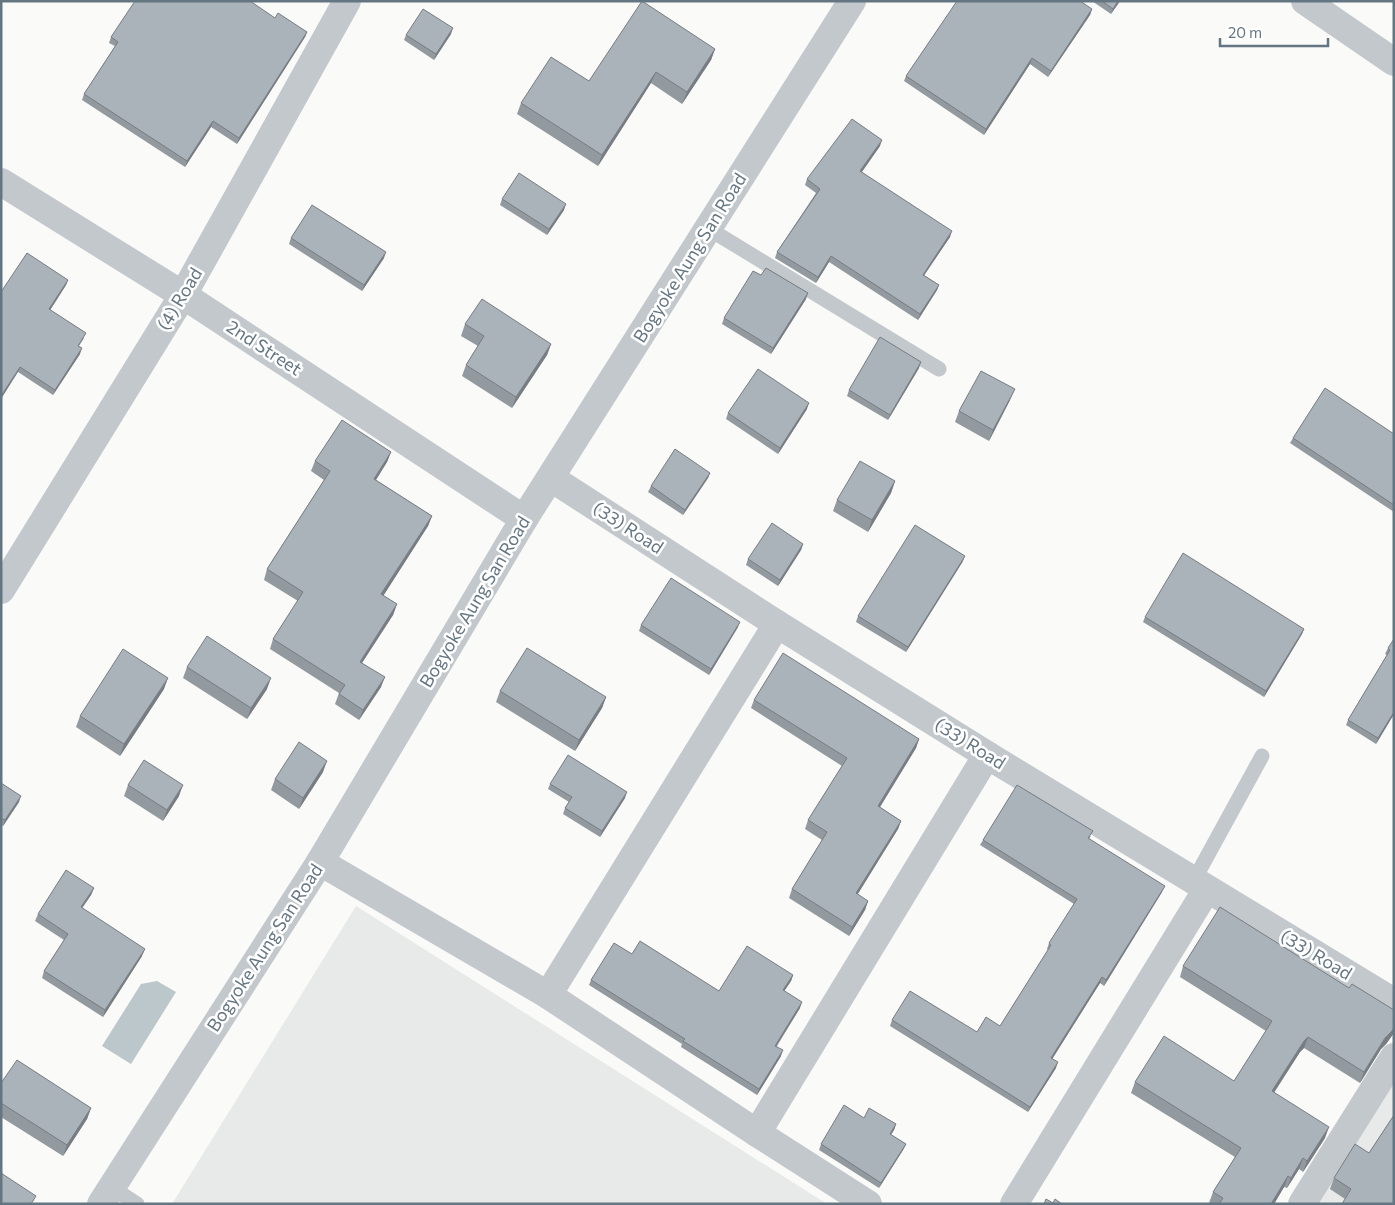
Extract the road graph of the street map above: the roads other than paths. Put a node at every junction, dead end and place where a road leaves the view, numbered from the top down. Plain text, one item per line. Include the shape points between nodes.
1 (347, 1) edge
2 (852, 1) edge
3 (1305, 1) edge
4 (1394, 62) edge
5 (1, 182) edge
6 (709, 229) junction
7 (183, 295) junction
8 (939, 369) dead end
9 (551, 478) junction
10 (524, 519) junction
11 (1, 590) edge
12 (777, 624) junction
13 (987, 755) junction
14 (1262, 756) dead end
15 (320, 862) junction
16 (1200, 886) junction
17 (548, 995) junction
18 (1394, 1002) edge
19 (1394, 1058) edge
20 (757, 1133) junction
21 (106, 1196) edge
22 (137, 1204) edge
23 (868, 1204) edge
24 (1014, 1204) edge
25 (1302, 1204) edge

1 - 7 street, (4) Road
2 - 6 street, Bogyoke Aung San Road
3 - 4 street
5 - 7 street, 2nd Street
6 - 8 lane
6 - 9 street, Bogyoke Aung San Road
7 - 10 street, 2nd Street
7 - 11 street, (4) Road
9 - 10 street, Bogyoke Aung San Road
9 - 12 street, (33) Road
10 - 15 street, Bogyoke Aung San Road
12 - 13 street, (33) Road
12 - 17 street
13 - 16 street, (33) Road
13 - 20 street
14 - 16 lane
15 - 17 street
15 - 21 street, Bogyoke Aung San Road
16 - 18 street, (33) Road
16 - 24 street
17 - 20 street
19 - 25 street
20 - 23 street
21 - 22 lane

